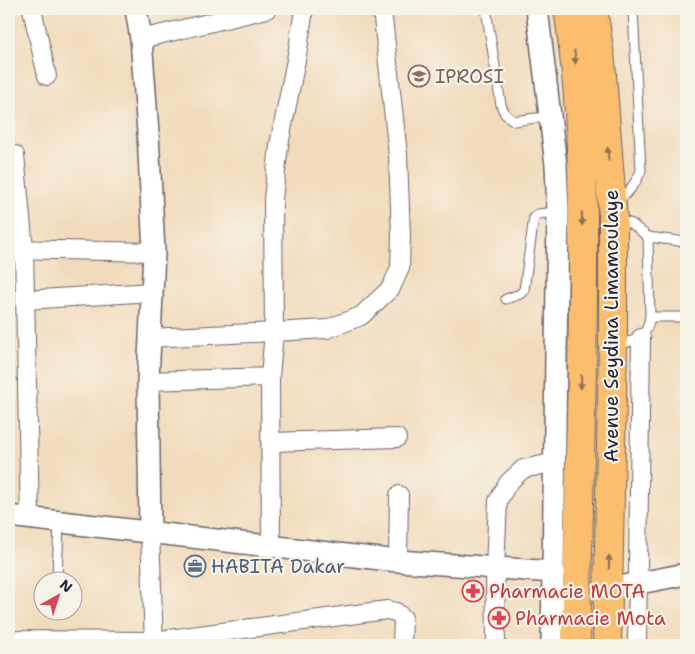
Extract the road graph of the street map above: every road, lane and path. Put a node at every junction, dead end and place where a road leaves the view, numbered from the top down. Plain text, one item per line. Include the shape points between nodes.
1 (32, 9) edge
2 (136, 9) edge
3 (267, 9) edge
4 (304, 9) edge
5 (382, 9) edge
6 (486, 9) edge
7 (537, 9) edge
8 (568, 9) edge
9 (592, 9) edge
10 (633, 9) edge
11 (141, 38) junction
12 (47, 76) dead end
13 (551, 116) junction
14 (16, 155) dead end
15 (612, 211) junction
16 (558, 212) junction
17 (648, 237) junction
18 (686, 242) edge
19 (16, 249) edge
20 (154, 252) junction
21 (152, 292) junction
22 (506, 299) dead end
23 (25, 300) junction
24 (650, 317) junction
25 (686, 317) edge
26 (274, 332) junction
27 (149, 338) junction
28 (640, 338) junction
29 (613, 346) junction
30 (270, 377) junction
31 (148, 381) junction
32 (397, 438) dead end
33 (272, 442) junction
34 (556, 462) junction
35 (399, 495) dead end
36 (9, 516) edge
37 (30, 519) junction
38 (59, 521) junction
39 (150, 532) junction
40 (271, 546) junction
41 (398, 560) junction
42 (495, 568) junction
43 (57, 572) edge
44 (554, 572) junction
45 (686, 574) edge
46 (637, 583) junction
47 (609, 589) junction
48 (242, 638) edge
49 (9, 640) edge
50 (154, 643) edge
51 (402, 645) edge
52 (496, 645) edge
53 (552, 645) edge
54 (576, 645) edge
55 (607, 645) edge
56 (637, 645) edge

1 - 12 street
2 - 11 street
3 - 11 street
4 - 26 street via 279,145 273,199
5 - 26 street via 398,155 402,236 400,268 391,288 361,316 327,329
6 - 13 lane via 505,114 514,121
7 - 13 street
8 -> 54 highway, Avenue Seydina Limamoulaye via 575,53 581,144 584,278
15 -> 9 highway, Avenue Seydina Limamoulaye via 602,62
10 - 15 lane via 641,171 634,186
11 - 20 street
13 - 16 street
14 - 19 street
15 - 17 lane via 640,228
15 - 29 highway, Avenue Seydina Limamoulaye
16 - 22 lane via 534,217 524,290
16 - 34 street
17 - 18 lane
17 - 24 lane
19 - 20 street
19 - 23 street
20 - 21 street
21 - 23 street
21 - 27 street
23 - 37 street
24 - 25 lane
24 - 28 lane via 646,333
26 - 27 street
26 - 30 street
27 - 31 street
28 - 29 lane
28 - 46 street
47 -> 29 highway, Avenue Seydina Limamoulaye
30 - 31 street
30 - 33 street
31 - 39 street
32 - 33 street
33 - 40 street
34 - 42 street via 523,468 508,482 498,501
34 - 44 street
35 - 41 street
36 - 37 street
37 - 38 street
38 - 39 street
38 - 43 lane
39 - 40 street
39 - 50 street
40 - 41 street
41 - 42 street
42 - 44 street
42 - 52 street
44 - 53 street
45 - 46 street
46 - 47 street
46 - 56 street
47 - 55 highway, Avenue Seydina Limamoulaye
48 - 50 street
48 - 51 street via 392,610 403,618
49 - 50 street

